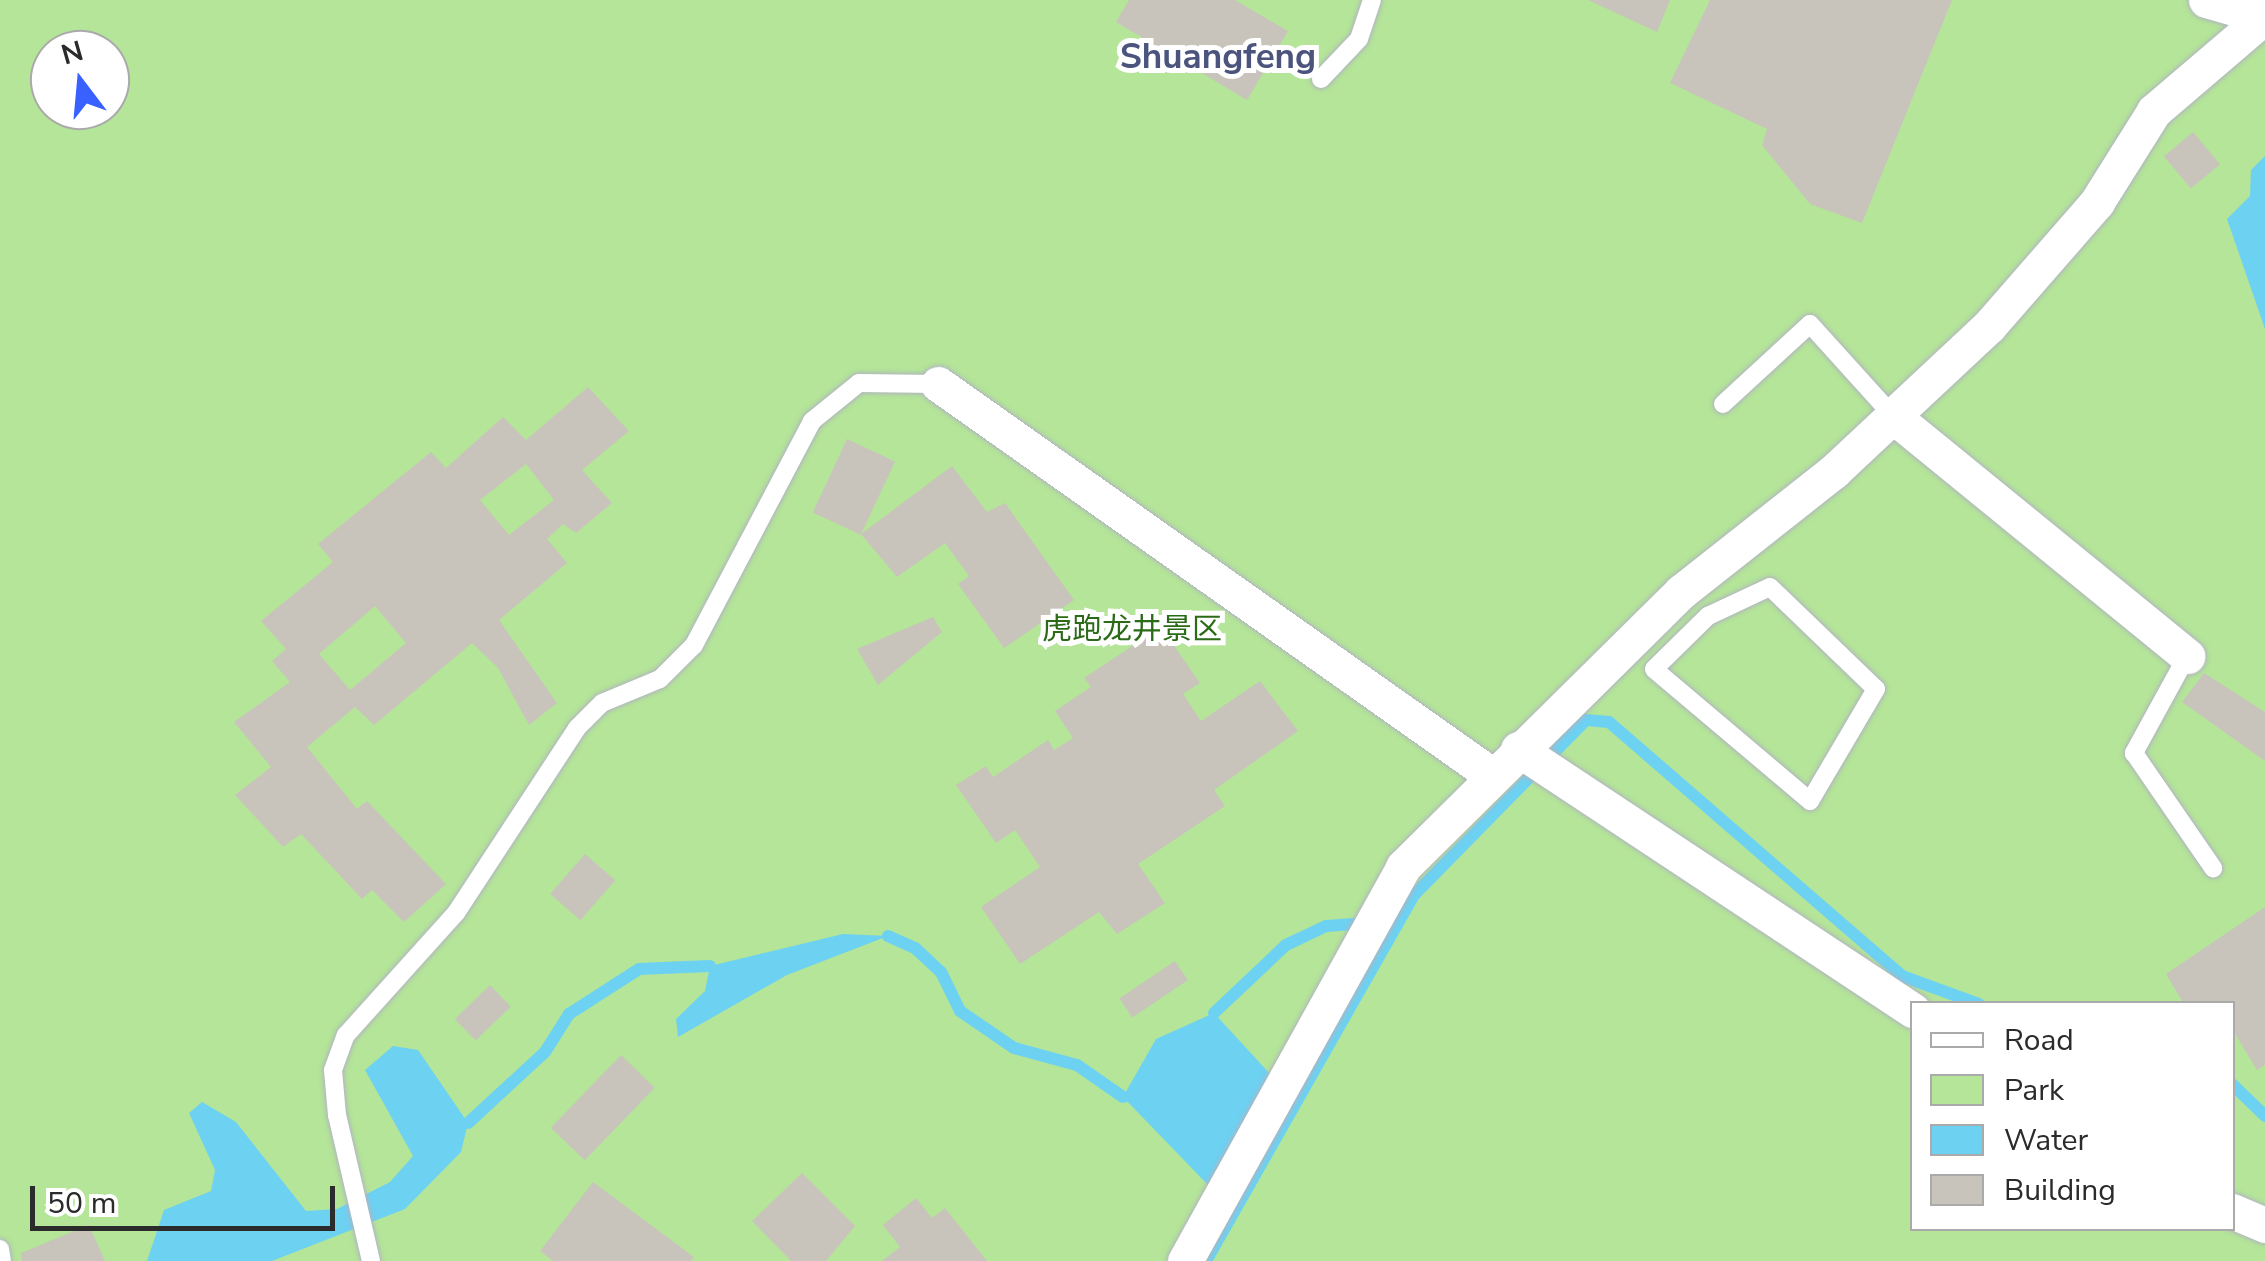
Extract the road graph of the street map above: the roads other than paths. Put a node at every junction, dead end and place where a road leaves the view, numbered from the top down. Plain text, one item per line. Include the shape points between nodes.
1 (1372, 0) edge
2 (2206, 0) edge
3 (2265, 17) edge
4 (1321, 79) dead end
5 (938, 384) joint
6 (1723, 404) dead end
7 (1893, 416) junction
8 (1681, 592) junction
9 (1708, 616) junction
10 (2187, 656) joint
11 (1537, 757) junction
12 (1494, 776) junction
13 (2213, 868) dead end
14 (1910, 1009) edge
15 (2235, 1212) edge
16 (2265, 1226) edge
17 (0, 1249) edge
18 (2, 1261) edge
19 (370, 1261) edge
20 (1184, 1261) edge

1 - 4 lane via 1359,39
2 - 3 street
3 - 7 street via 2154,111 2096,202 1989,326
5 - 12 street
5 - 19 lane via 859,383 812,421 694,645 660,679 602,703 577,728 456,912 346,1035 333,1070 337,1115
6 - 7 lane via 1810,324
7 - 8 street
7 - 10 street
8 - 9 lane
8 - 11 street
9 - 9 lane via 1654,669 1810,801 1876,689 1770,587
10 - 13 lane via 2134,753
11 - 12 street
11 - 14 street
12 - 20 street via 1403,868
15 - 16 street
17 - 18 lane

